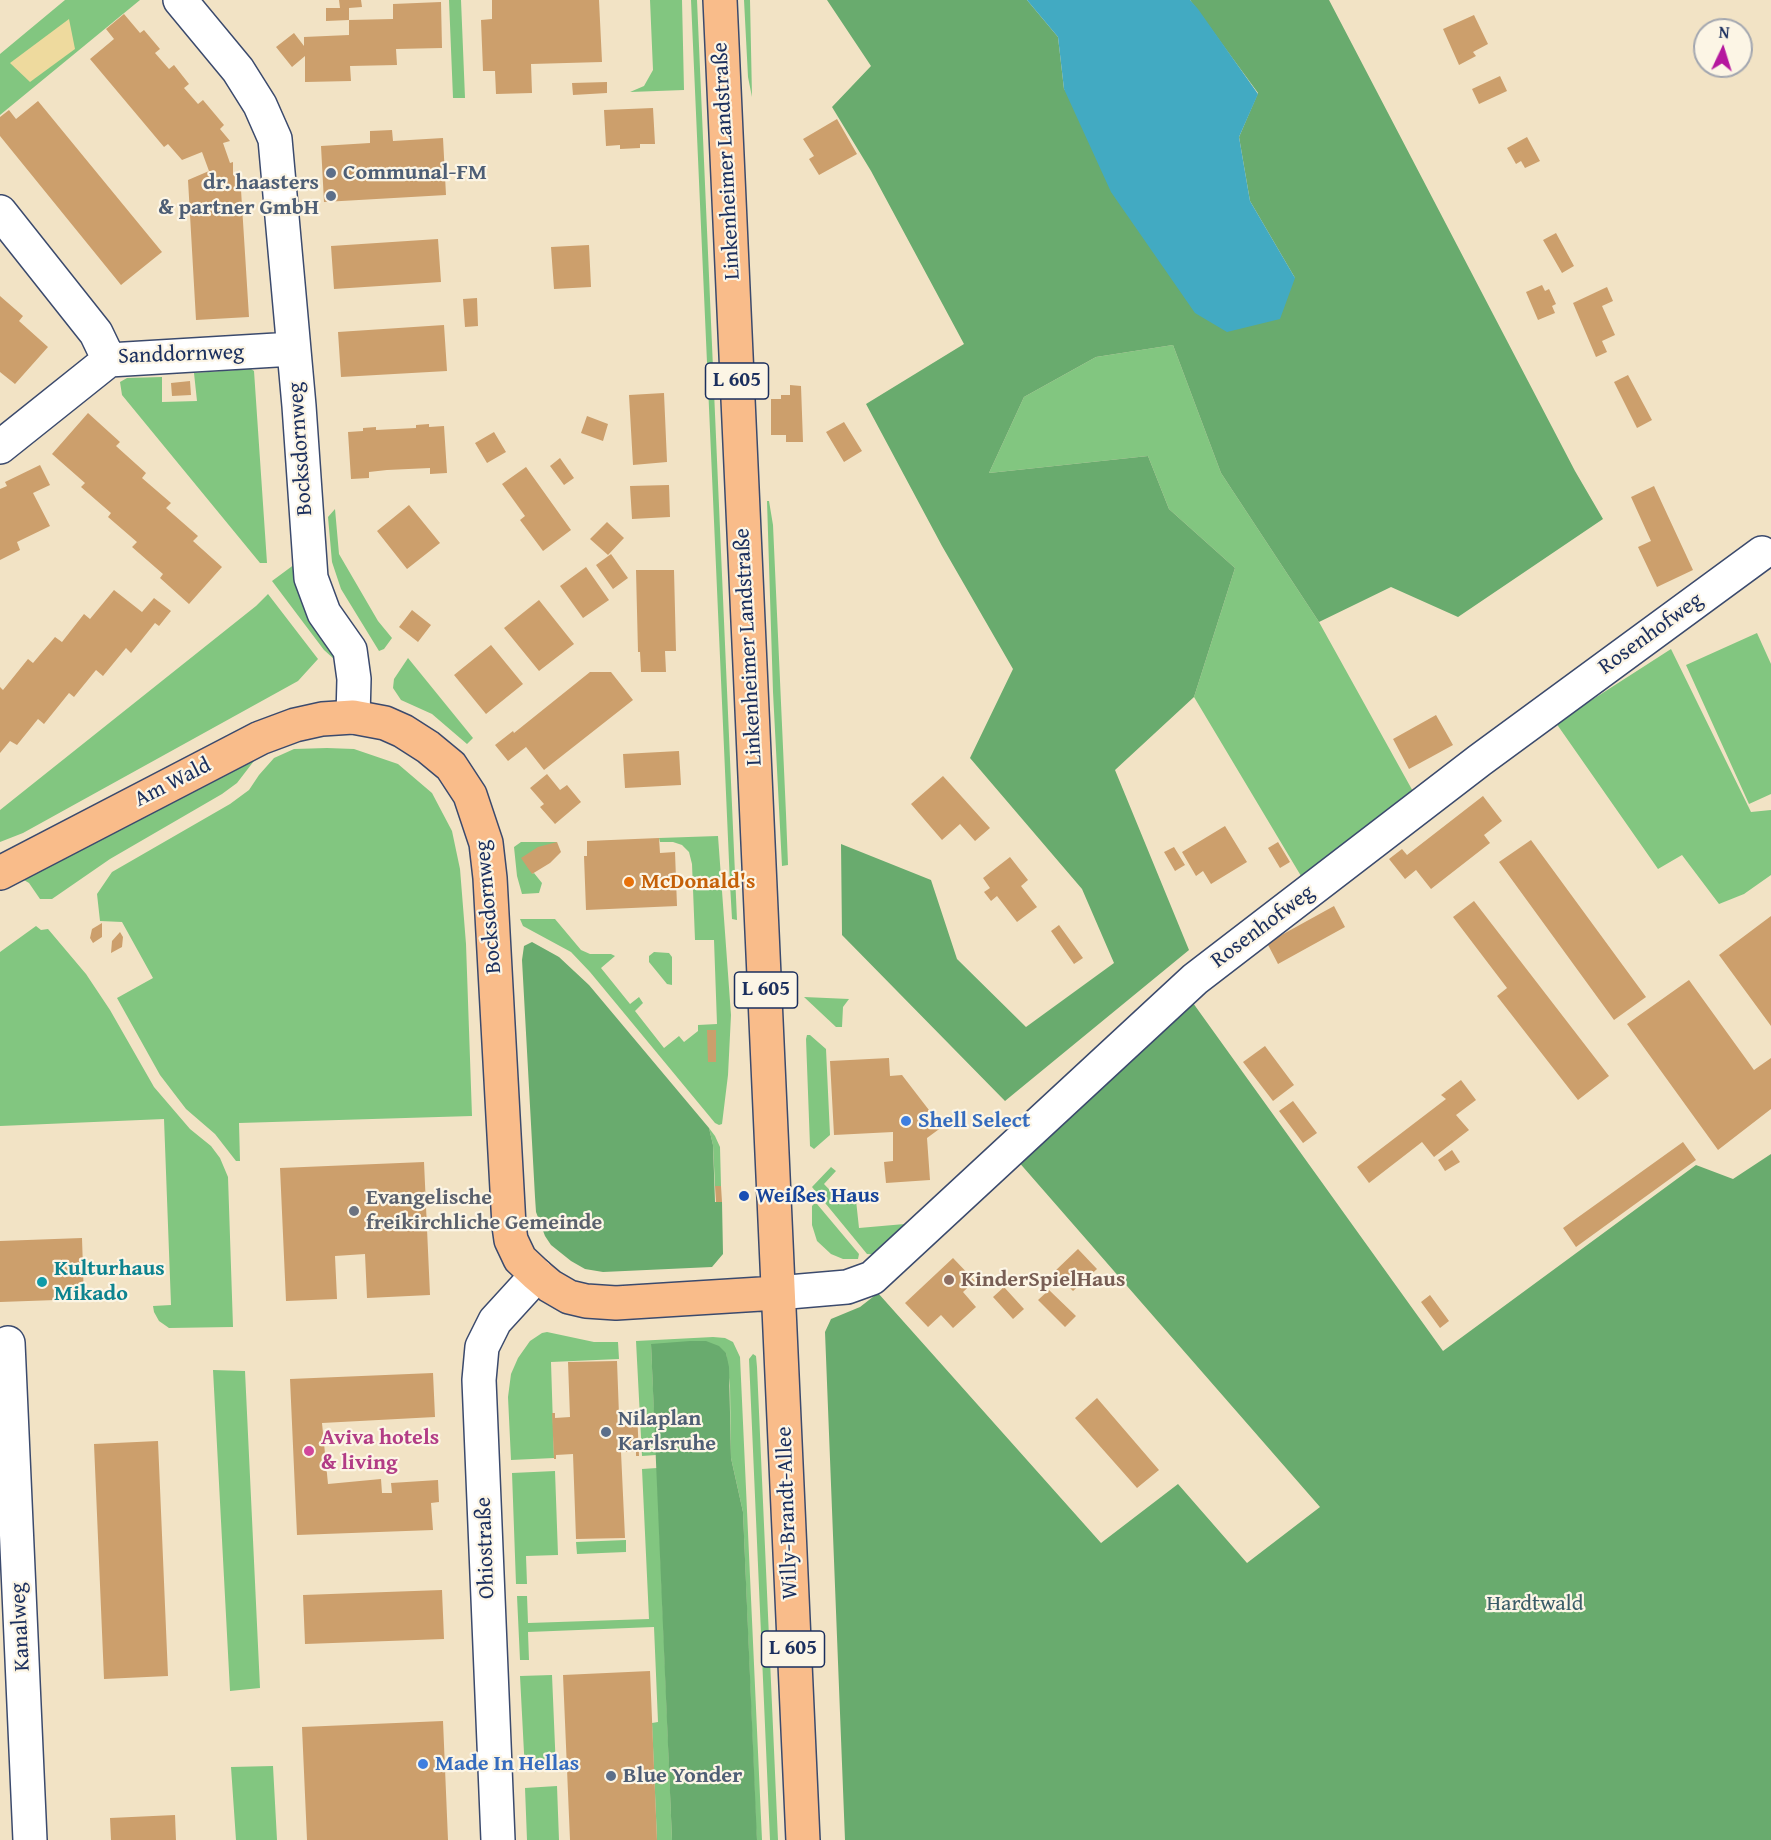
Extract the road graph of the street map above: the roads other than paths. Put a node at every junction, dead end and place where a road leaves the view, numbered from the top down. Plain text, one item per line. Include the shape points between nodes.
1 (180, 0) edge
2 (720, 0) edge
3 (0, 212) edge
4 (293, 349) junction
5 (109, 360) junction
6 (0, 447) edge
7 (1762, 553) dead end
8 (354, 717) junction
9 (0, 873) edge
10 (537, 1275) junction
11 (777, 1293) junction
12 (8, 1343) dead end
13 (30, 1840) edge
14 (498, 1840) edge
15 (803, 1840) edge

1 - 4 street, Bocksdornweg via 238,70 275,139
2 - 11 main road, Linkenheimer Landstraße / L 605
3 - 5 street, Sanddornweg via 96,333
4 - 5 street, Sanddornweg
4 - 8 street, Bocksdornweg via 311,578 324,613 350,650
5 - 6 street
7 - 11 street, Rosenhofweg via 1479,760 1195,979 872,1278 832,1290
8 - 9 main road, Am Wald via 295,725 260,738
8 - 10 main road, Bocksdornweg via 385,723 428,747 451,766 470,795 479,819 490,878 509,1226 520,1258
10 - 11 main road, Bocksdornweg via 569,1297 616,1303
10 - 14 street, Ohiostraße via 495,1321 482,1347 479,1380
11 - 15 main road, Willy-Brandt-Allee / L 605
12 - 13 street, Kanalweg

